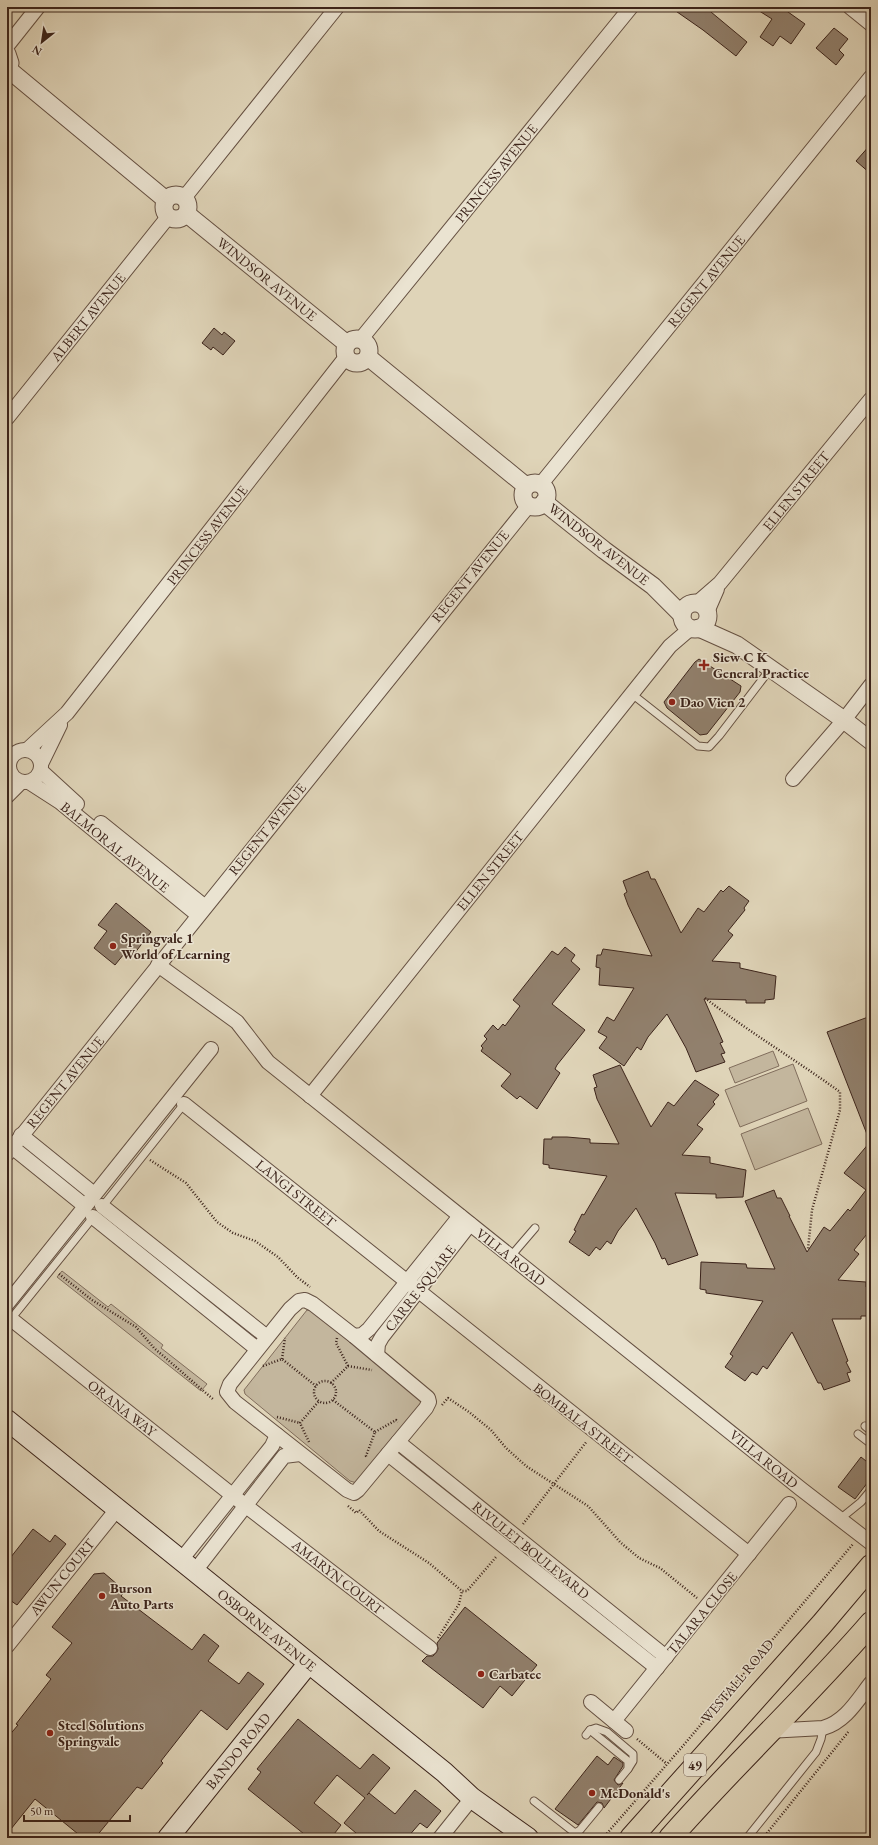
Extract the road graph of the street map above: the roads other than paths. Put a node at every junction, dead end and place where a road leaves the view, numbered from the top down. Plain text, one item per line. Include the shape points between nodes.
1 (38, 7) edge
2 (338, 7) edge
3 (631, 7) edge
4 (850, 7) edge
5 (871, 24) edge
6 (7, 46) edge
7 (7, 64) edge
8 (871, 78) edge
9 (186, 206) junction
10 (167, 208) junction
11 (352, 347) junction
12 (871, 399) edge
13 (7, 418) edge
14 (534, 485) junction
15 (537, 504) junction
16 (695, 615) junction
17 (771, 668) junction
18 (871, 685) edge
19 (632, 694) junction
20 (67, 713) junction
21 (844, 720) junction
22 (871, 741) edge
23 (12, 760) edge
24 (41, 767) junction
25 (793, 779) dead end
26 (25, 782) junction
27 (7, 796) edge
28 (201, 911) junction
29 (158, 965) junction
30 (211, 1049) dead end
31 (310, 1096) junction
32 (184, 1104) joint
33 (21, 1135) junction
34 (9, 1151) edge
35 (94, 1194) junction
36 (85, 1206) junction
37 (98, 1212) junction
38 (465, 1220) junction
39 (535, 1228) dead end
40 (511, 1256) junction
41 (182, 1270) junction
42 (173, 1281) junction
43 (412, 1287) junction
44 (7, 1304) edge
45 (12, 1319) joint
46 (354, 1336) junction
47 (267, 1337) junction
48 (257, 1349) junction
49 (377, 1355) junction
50 (7, 1420) edge
51 (864, 1426) dead end
52 (871, 1431) edge
53 (858, 1434) dead end
54 (277, 1435) junction
55 (398, 1442) junction
56 (871, 1444) edge
57 (300, 1454) junction
58 (388, 1454) junction
59 (871, 1490) edge
60 (233, 1496) junction
61 (789, 1504) dead end
62 (246, 1506) junction
63 (118, 1508) junction
64 (840, 1519) junction
65 (866, 1539) edge
66 (510, 1542) junction
67 (749, 1554) junction
68 (188, 1565) junction
69 (871, 1566) edge
70 (871, 1622) edge
71 (7, 1646) edge
72 (430, 1648) road end
73 (666, 1657) junction
74 (308, 1664) junction
75 (657, 1668) junction
76 (871, 1683) edge
77 (591, 1702) dead end
78 (614, 1721) junction
79 (822, 1728) junction
80 (626, 1730) road end
81 (768, 1731) junction
82 (588, 1733) dead end
83 (619, 1780) dead end
84 (472, 1798) junction
85 (534, 1802) dead end
86 (599, 1807) dead end
87 (168, 1838) edge
88 (440, 1838) edge
89 (528, 1838) edge
90 (632, 1838) edge
91 (671, 1838) edge
92 (747, 1838) edge

1 - 6 street
2 - 9 street
3 - 11 street, PRINCESS AVENUE
4 - 5 street
7 - 10 street
8 - 14 street, REGENT AVENUE
9 - 10 street via 177,195 169,197
9 - 11 street, WINDSOR AVENUE
10 - 13 street, ALBERT AVENUE
11 - 14 street via 349,360 357,363 365,361 368,357
11 - 20 street, PRINCESS AVENUE
12 - 16 street, ELLEN STREET
14 - 15 street via 522,494 523,499
15 - 16 street, WINDSOR AVENUE
15 - 28 street, REGENT AVENUE
16 - 17 street, WINDSOR AVENUE
16 - 19 street, ELLEN STREET
17 - 19 lane via 709,747 698,746
17 - 21 street, WINDSOR AVENUE
18 - 21 street
19 - 31 street, ELLEN STREET
20 - 23 street, PRINCESS AVENUE
20 - 24 street, PRINCESS AVENUE
21 - 22 street, WINDSOR AVENUE
21 - 25 street
23 - 24 street via 36,754
23 - 26 street via 13,778
24 - 26 street via 36,778
24 - 28 street, BALMORAL AVENUE via 63,792
26 - 27 street
26 - 28 street, BALMORAL AVENUE via 60,802
28 - 29 street, REGENT AVENUE
29 - 31 street, VILLA ROAD via 237,1022 268,1062
29 - 33 street, REGENT AVENUE
30 - 35 street
31 - 38 street, VILLA ROAD
32 - 37 lane
32 - 43 street, LANGI STREET
33 - 34 street, REGENT AVENUE
33 - 35 street
34 - 36 street
35 - 36 street
36 - 44 street
37 - 41 street
37 - 42 street
37 - 45 lane
38 - 40 street, VILLA ROAD
38 - 43 street, CARRE SQUARE
39 - 40 lane
40 - 64 street, VILLA ROAD
41 - 42 street
41 - 47 street
42 - 48 street
43 - 46 street, CARRE SQUARE via 369,1329
43 - 49 street, CARRE SQUARE via 378,1344
43 - 67 street, BOMBALA STREET
45 - 60 street, ORANA WAY
46 - 47 street via 313,1304 302,1300 290,1309
46 - 49 street
47 - 48 street
48 - 54 street via 228,1386 228,1395
49 - 55 street via 428,1398 429,1402
50 - 63 main road, OSBORNE AVENUE
51 - 52 lane
53 - 56 lane
54 - 57 street
54 - 60 street via 272,1446
55 - 58 street
55 - 66 street, RIVULET BOULEVARD
57 - 58 street via 351,1492 358,1490
57 - 62 street via 284,1456
58 - 66 street, RIVULET BOULEVARD
59 - 64 lane
60 - 62 street, ORANA WAY
60 - 68 street
61 - 67 street, TALARA CLOSE
62 - 68 street
62 - 72 street, AMARYN COURT
63 - 68 main road, OSBORNE AVENUE
63 - 71 street, AWUN COURT
64 - 65 street, VILLA ROAD
66 - 73 street, RIVULET BOULEVARD
66 - 75 street, RIVULET BOULEVARD
67 - 73 street, TALARA CLOSE
68 - 74 main road, OSBORNE AVENUE
69 - 90 main road, WESTALL ROAD / 49
70 - 81 main road, 49 via 818,1681
73 - 75 street, TALARA CLOSE
74 - 84 main road, OSBORNE AVENUE via 444,1772
74 - 87 main road, BANDO ROAD
75 - 78 street, TALARA CLOSE
76 - 79 street via 845,1716 836,1723
77 - 78 street
78 - 80 street
79 - 81 street
79 - 92 lane via 816,1752
81 - 91 main road, 49
82 - 83 lane via 626,1759 628,1769
84 - 88 street
84 - 89 main road, OSBORNE AVENUE
85 - 86 lane via 575,1833

